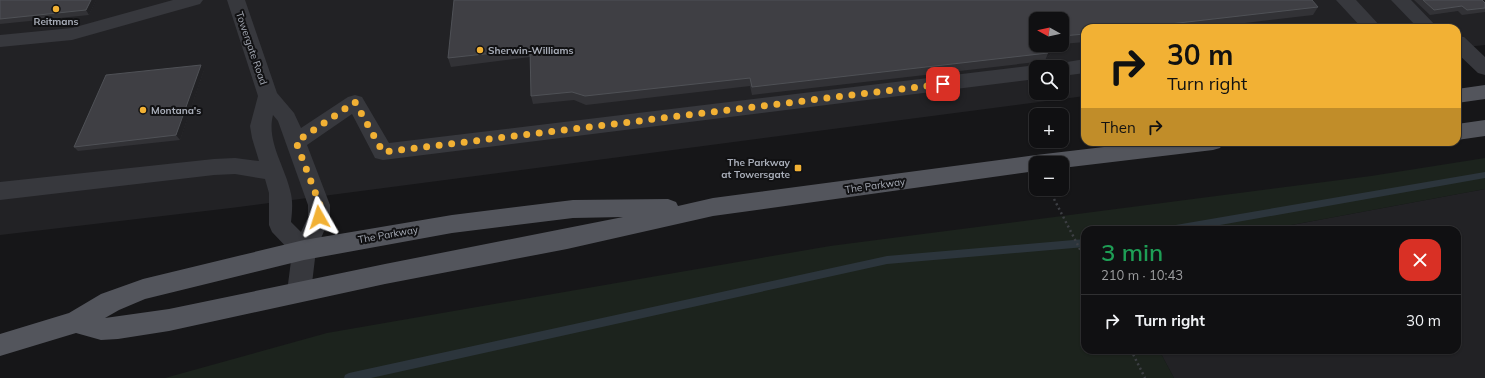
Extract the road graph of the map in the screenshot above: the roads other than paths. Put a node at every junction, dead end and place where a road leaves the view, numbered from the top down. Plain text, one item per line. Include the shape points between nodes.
1 (194, 0) edge
2 (236, 0) edge
3 (1346, 0) edge
4 (1400, 0) edge
5 (1369, 24) edge
6 (1425, 24) edge
7 (0, 41) edge
8 (1461, 46) edge
9 (1081, 67) edge
10 (1069, 68) edge
11 (1485, 68) edge
12 (1029, 73) edge
13 (1485, 92) edge
14 (1461, 95) edge
15 (268, 96) junction
16 (1485, 128) edge
17 (1461, 131) edge
18 (296, 142) junction
19 (1179, 146) edge
20 (1069, 159) edge
21 (1029, 164) edge
22 (273, 172) junction
23 (0, 191) edge
24 (713, 207) junction
25 (304, 250) junction
26 (300, 292) junction
27 (76, 322) junction
28 (0, 344) edge

1 - 7 street via 72,34
2 - 15 street, Towergate Road
3 - 5 street
4 - 6 street
8 - 11 street
9 - 10 street
12 - 18 street via 383,152 355,102
13 - 14 main road
15 - 18 street, Towergate Road via 287,118
15 - 22 street, Towergate Road via 260,126
16 - 17 main road
18 - 25 street, Towergate Road via 320,205 319,217
19 - 20 main road, The Parkway
21 - 24 main road, The Parkway
22 - 23 street via 235,166 214,167
22 - 25 street, Towergate Road via 280,193 280,225
24 - 25 main road, The Parkway via 572,209 452,224
24 - 26 main road, The Parkway
25 - 26 street, Towergate Road
25 - 27 main road, The Parkway via 144,289 110,302
26 - 27 main road, The Parkway via 169,320 118,328 101,329
27 - 28 main road, The Parkway

